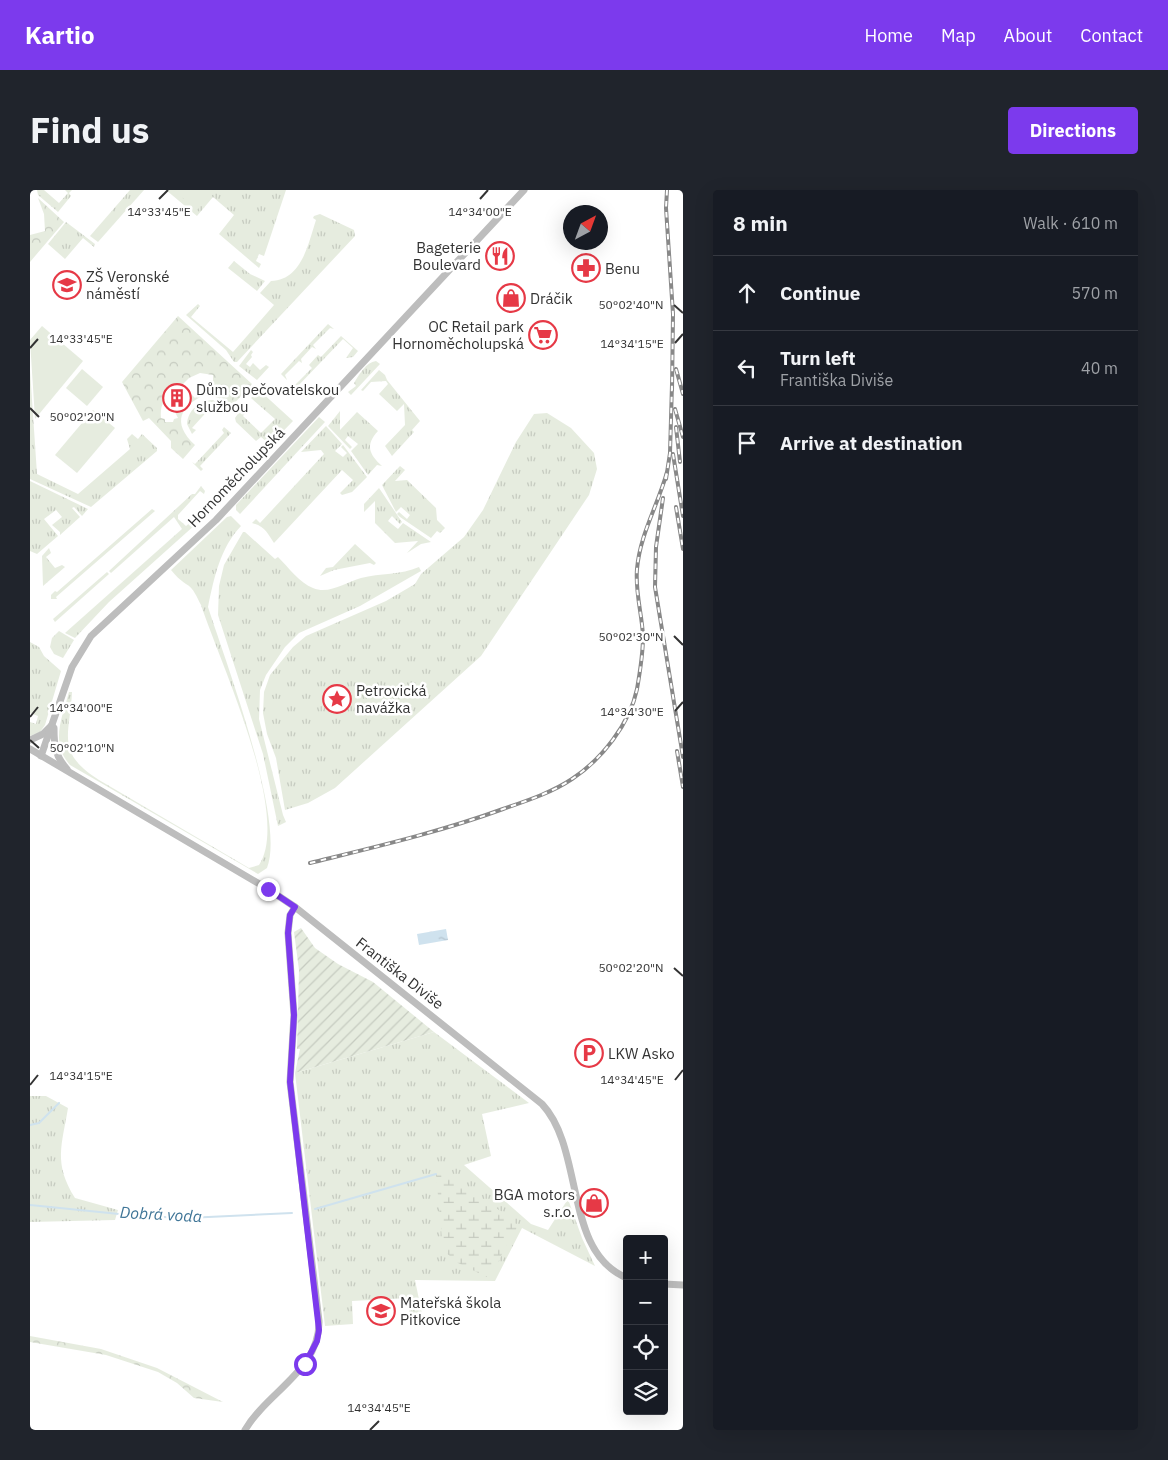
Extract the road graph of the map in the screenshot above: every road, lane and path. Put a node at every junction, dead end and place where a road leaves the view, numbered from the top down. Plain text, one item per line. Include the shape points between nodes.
1 (524, 190) edge
2 (54, 723) junction
3 (30, 740) edge
4 (30, 750) edge
5 (41, 756) junction
6 (82, 781) junction
7 (295, 907) junction
8 (623, 1275) edge
9 (668, 1284) edge
10 (683, 1285) edge
11 (245, 1430) edge

1 - 2 street, Hornoměcholupská via 216,520 91,636 72,667
2 - 3 street via 43,734
2 - 5 street, Hornoměcholupská
2 - 6 street via 57,756 68,771
4 - 5 street
5 - 6 street
6 - 7 street, Františka Diviše
7 - 8 street, Františka Diviše via 547,1109 563,1137 577,1201 593,1246 608,1266
7 - 11 street via 290,915 288,933 294,1015 290,1082 318,1336 308,1360 266,1401
9 - 10 street

